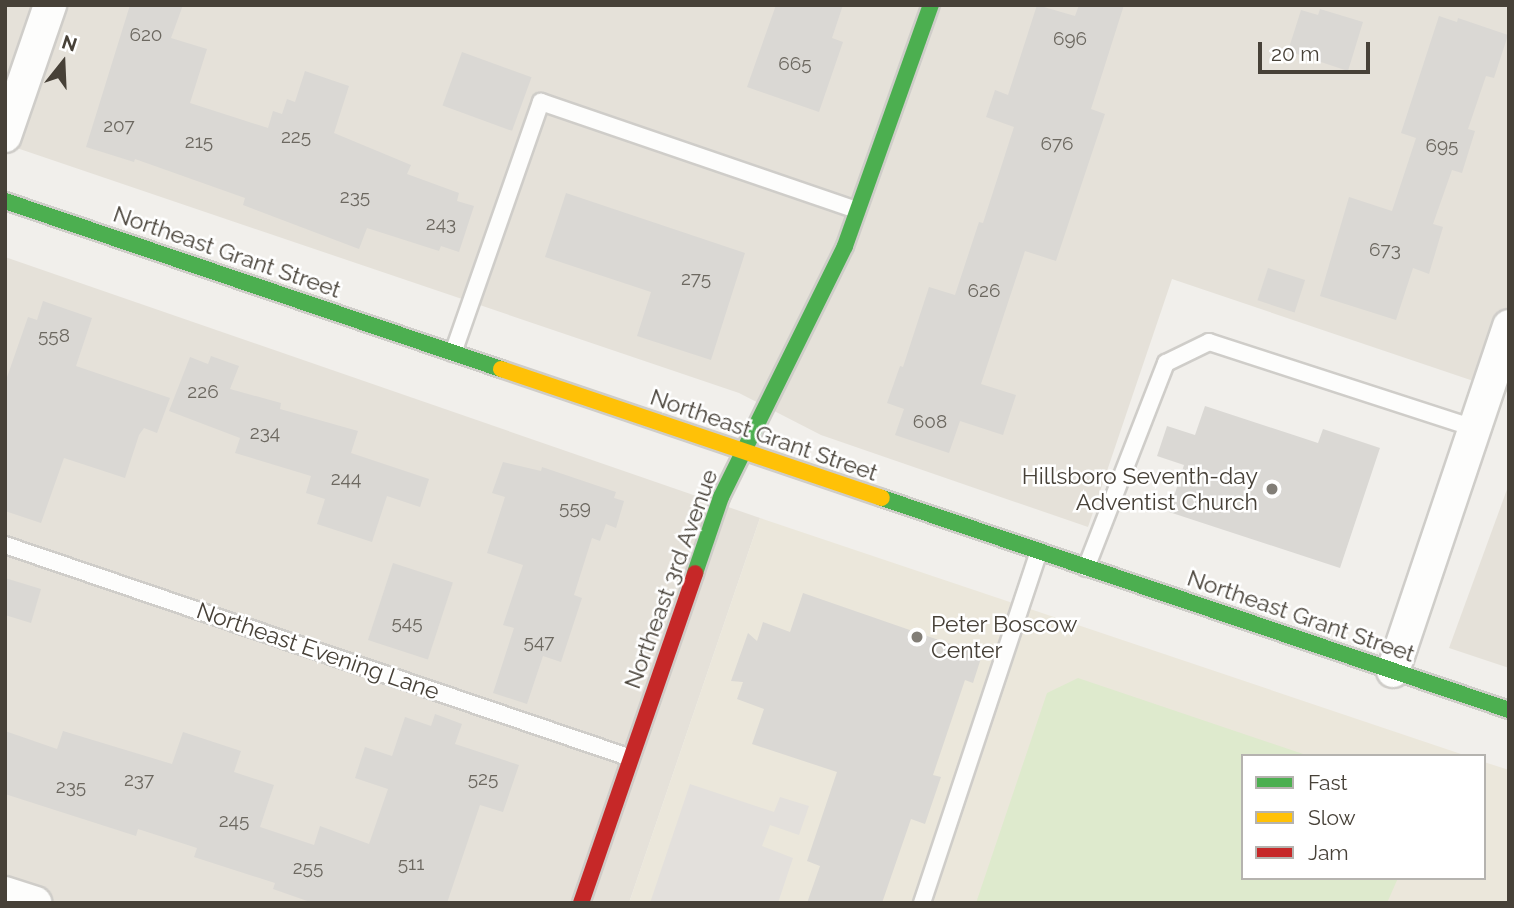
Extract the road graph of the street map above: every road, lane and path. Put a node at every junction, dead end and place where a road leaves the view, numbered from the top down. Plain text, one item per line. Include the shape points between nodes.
1 (50, 5) edge
2 (931, 5) edge
3 (5, 136) edge
4 (5, 201) edge
5 (859, 211) junction
6 (1509, 326) edge
7 (453, 353) junction
8 (1474, 428) junction
9 (745, 452) junction
10 (5, 545) edge
11 (1039, 552) junction
12 (1086, 568) junction
13 (1393, 671) junction
14 (1509, 710) edge
15 (631, 758) junction
16 (5, 893) edge
17 (35, 903) edge
18 (581, 903) edge
19 (922, 903) edge

1 - 3 street
2 - 5 street, Northeast 3rd Avenue
4 - 7 street, Northeast Grant Street
5 - 7 lane via 541,102
5 - 9 street, Northeast 3rd Avenue
6 - 8 street
7 - 9 street, Northeast Grant Street
8 - 12 lane via 1209,342 1166,363
8 - 13 street
9 - 11 street, Northeast Grant Street
9 - 15 street, Northeast 3rd Avenue via 721,497
10 - 15 lane, Northeast Evening Lane
11 - 12 street, Northeast Grant Street
11 - 19 lane
12 - 13 street, Northeast Grant Street
13 - 14 street, Northeast Grant Street
15 - 18 street, Northeast 3rd Avenue
16 - 17 street

